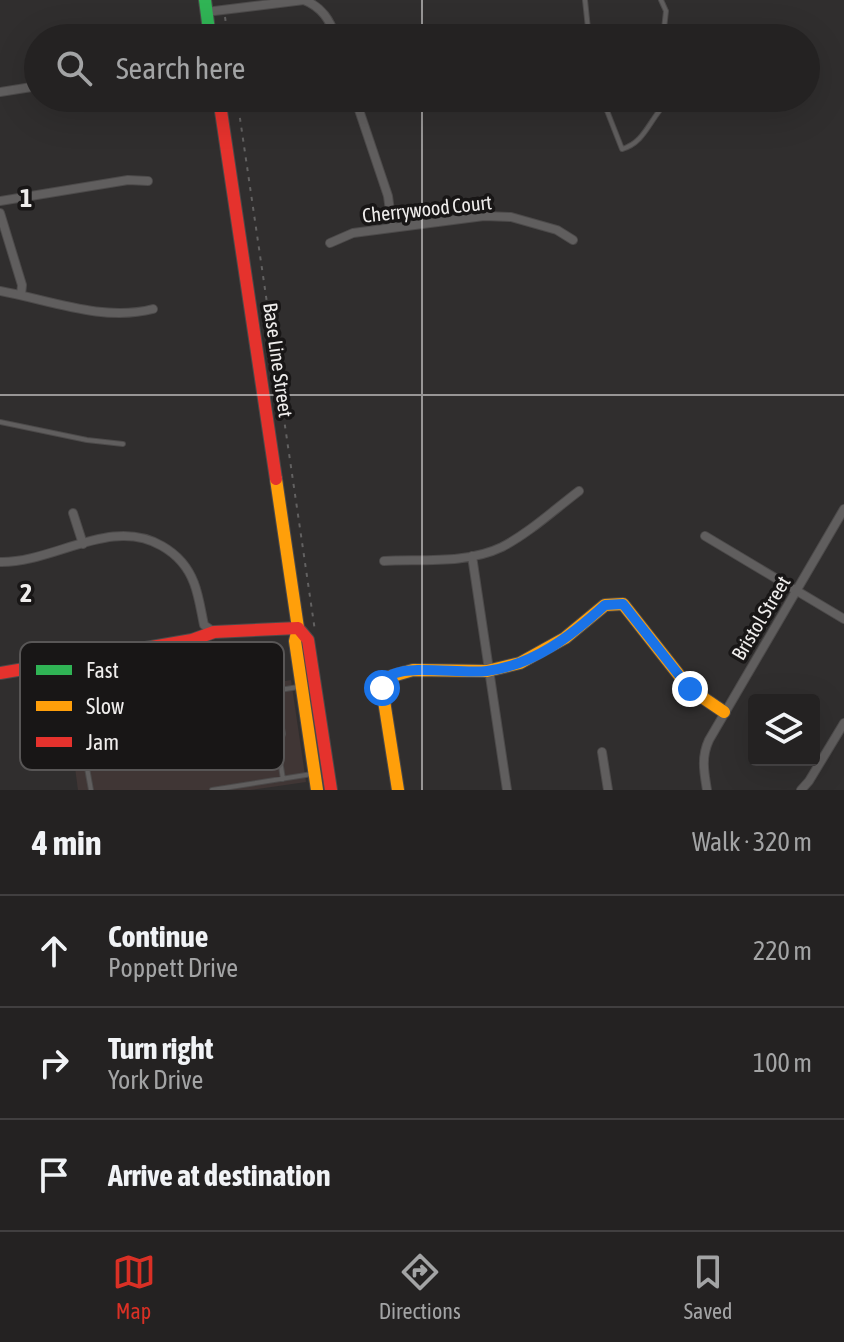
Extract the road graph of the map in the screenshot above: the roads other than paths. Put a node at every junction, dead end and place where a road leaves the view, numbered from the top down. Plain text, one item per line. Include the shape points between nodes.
1 (585, 0) edge
2 (661, 0) edge
3 (206, 6) edge
4 (330, 24) edge
5 (588, 24) edge
6 (665, 24) edge
7 (24, 88) edge
8 (0, 92) edge
9 (221, 112) edge
10 (360, 112) edge
11 (607, 112) edge
12 (658, 112) edge
13 (148, 181) dead end
14 (0, 201) edge
15 (0, 213) edge
16 (392, 226) junction
17 (573, 240) dead end
18 (330, 243) dead end
19 (0, 291) edge
20 (21, 295) junction
21 (153, 309) dead end
22 (0, 422) edge
23 (123, 444) dead end
24 (579, 491) dead end
25 (844, 509) edge
26 (73, 513) dead end
27 (705, 536) dead end
28 (83, 544) junction
29 (472, 556) junction
30 (384, 561) dead end
31 (0, 562) edge
32 (796, 591) junction
33 (844, 619) edge
34 (298, 628) junction
35 (214, 632) junction
36 (180, 642) edge
37 (20, 670) edge
38 (489, 671) junction
39 (0, 673) edge
40 (302, 686) junction
41 (284, 689) edge
42 (724, 712) junction
43 (844, 723) edge
44 (602, 752) dead end
45 (87, 770) edge
46 (282, 770) edge
47 (314, 774) junction
48 (283, 779) junction
49 (803, 789) edge
50 (91, 790) edge
51 (212, 790) edge
52 (317, 790) edge
53 (328, 790) edge
54 (398, 790) edge
55 (507, 790) edge
56 (608, 790) edge
57 (707, 790) edge

1 - 5 lane
2 - 6 lane
3 - 4 street via 224,10 304,0 316,4
7 - 8 street
9 - 34 main road, Base Line Street
10 - 16 street via 388,196
11 - 12 lane via 622,149 634,144
13 - 14 street
15 - 20 street
16 - 17 street, Cherrywood Court via 511,217
16 - 18 street, Cherrywood Court
19 - 20 street
20 - 21 street via 119,314
22 - 23 lane
24 - 29 street via 502,547
25 - 32 street, Bristol Street
26 - 28 street
27 - 32 street
28 - 31 street
28 - 35 street via 133,535 170,550 194,583 204,625
29 - 30 street
29 - 38 street
32 - 33 street
32 - 42 street, Bristol Street
34 - 35 main road
34 - 40 main road, Base Line Street
34 - 53 main road, Base Line Street via 308,640
35 - 36 main road
37 - 39 main road
38 - 42 main road via 554,647 605,605 623,604 690,689
38 - 54 main road via 409,671 385,680
38 - 55 street
40 - 41 lane
40 - 47 main road, Base Line Street
42 - 57 street, Bristol Street via 704,751
43 - 49 street
44 - 56 street
45 - 50 lane
46 - 48 lane
47 - 48 lane
47 - 52 main road, Base Line Street
47 - 53 main road
48 - 51 lane

